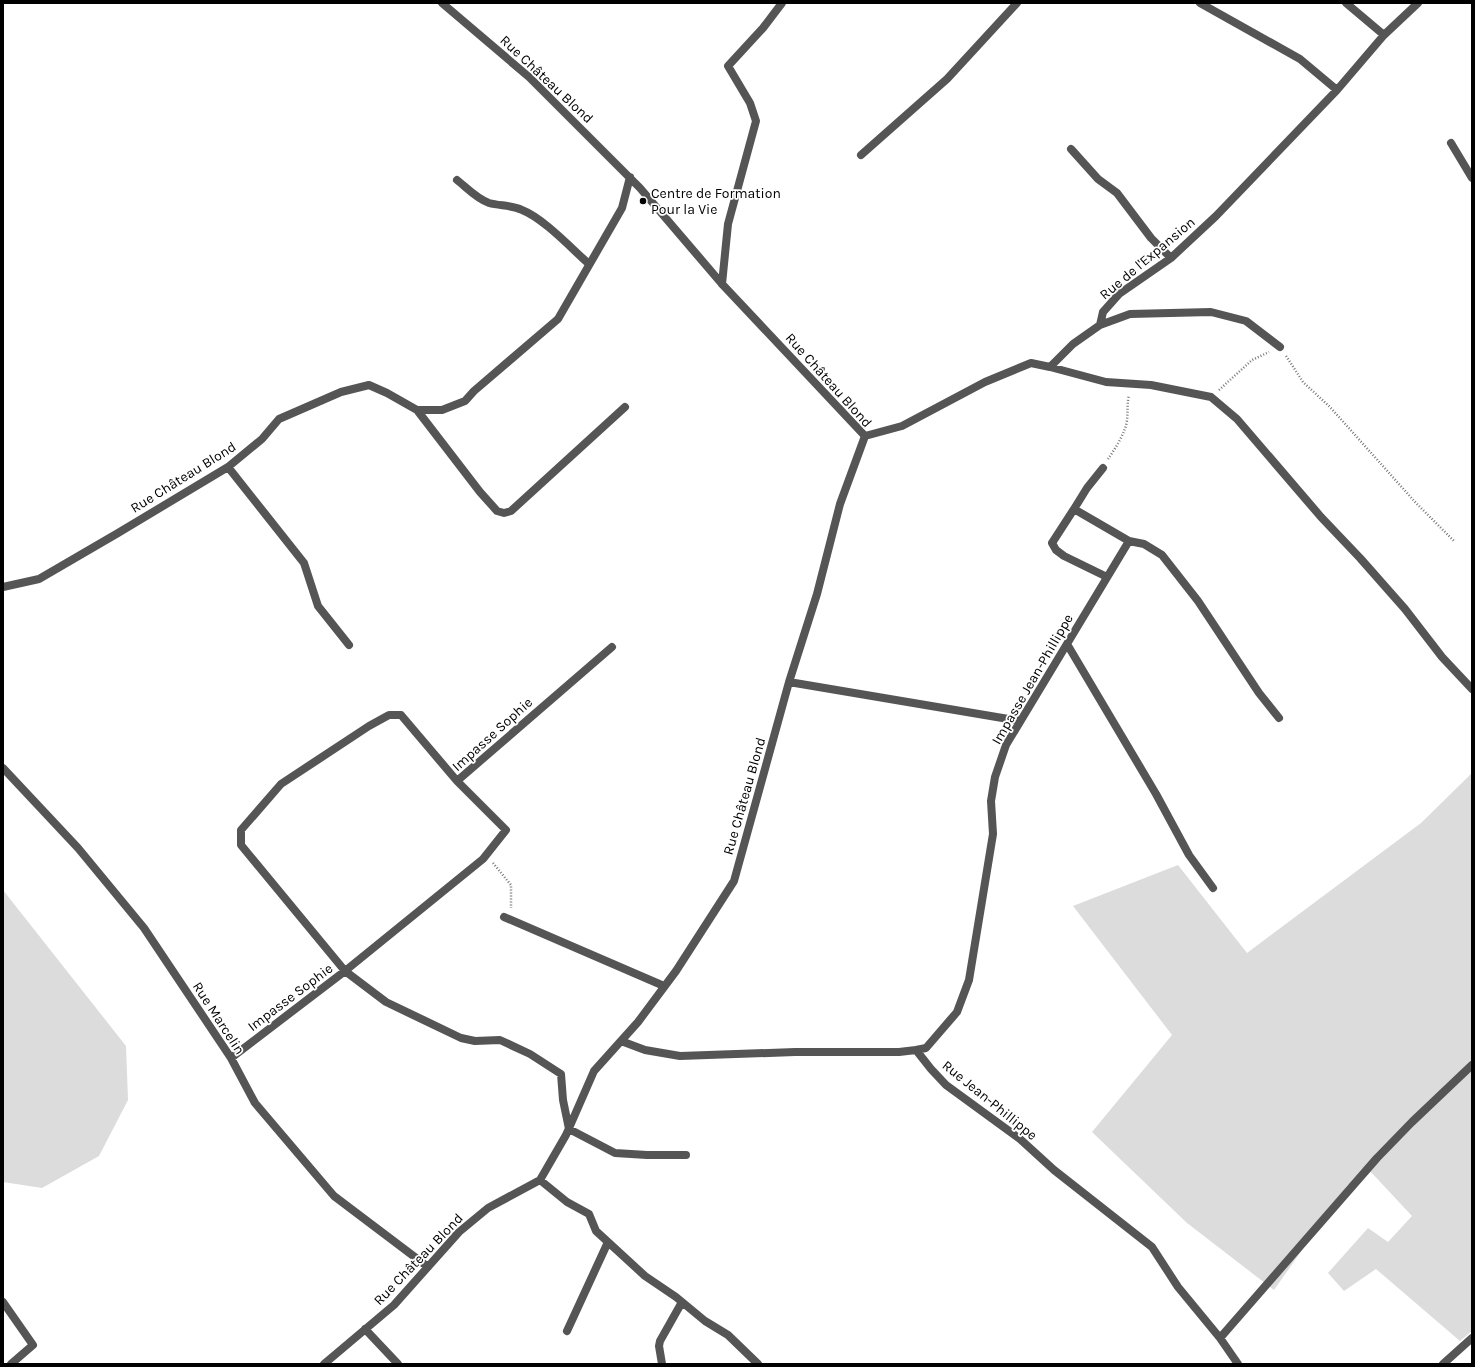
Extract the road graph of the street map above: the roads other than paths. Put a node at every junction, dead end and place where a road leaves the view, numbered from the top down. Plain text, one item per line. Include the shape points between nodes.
1 (442, 3) edge
2 (782, 3) edge
3 (1017, 3) edge
4 (1200, 3) edge
5 (1346, 3) edge
6 (1418, 3) edge
7 (1384, 35) junction
8 (1337, 90) junction
9 (1451, 143) dead end
10 (1071, 149) dead end
11 (862, 155) dead end
12 (630, 177) junction
13 (1472, 178) edge
14 (457, 180) dead end
15 (1171, 258) junction
16 (589, 264) junction
17 (722, 284) junction
18 (1100, 325) junction
19 (1280, 347) road end
20 (1050, 367) junction
21 (625, 407) dead end
22 (417, 410) junction
23 (865, 436) junction
24 (228, 467) junction
25 (1102, 468) road end
26 (1074, 509) junction
27 (1129, 541) junction
28 (1107, 577) junction
29 (3, 587) edge
30 (1067, 644) junction
31 (349, 645) dead end
32 (612, 647) dead end
33 (789, 682) junction
34 (1472, 689) edge
35 (1278, 718) dead end
36 (1020, 721) junction
37 (3, 768) edge
38 (457, 781) junction
39 (1213, 888) dead end
40 (508, 918) road end
41 (345, 971) junction
42 (664, 986) junction
43 (621, 1041) junction
44 (916, 1050) junction
45 (231, 1058) junction
46 (1472, 1065) edge
47 (569, 1129) junction
48 (686, 1155) dead end
49 (540, 1180) junction
50 (608, 1242) junction
51 (428, 1267) junction
52 (3, 1302) edge
53 (682, 1302) junction
54 (365, 1329) junction
55 (567, 1331) dead end
56 (1220, 1338) junction
57 (1472, 1338) edge
58 (11, 1364) edge
59 (324, 1364) edge
60 (398, 1364) edge
61 (662, 1364) edge
62 (758, 1364) edge
63 (1238, 1364) edge
64 (1443, 1364) edge

1 - 12 street, Rue Château Blond via 529,76
2 - 17 street via 728,66 750,102 756,121 728,224
3 - 11 street via 947,79
4 - 8 street via 1300,59
5 - 7 street
6 - 7 street, Rue de l'Expansion
7 - 8 street, Rue de l'Expansion
8 - 15 street, Rue de l'Expansion via 1216,216
9 - 13 street
10 - 15 street via 1098,178 1117,193 1151,238
12 - 16 street, Rue Château Blond via 622,208
12 - 17 street, Rue Château Blond
14 - 16 street via 490,203 523,210 538,218
15 - 18 street, Rue de l'Expansion via 1119,294 1104,312
16 - 22 street, Rue Château Blond via 558,319 465,401 442,410
17 - 23 street, Rue Château Blond
18 - 19 street via 1130,314 1211,312 1246,321
18 - 20 street via 1073,344
20 - 23 street via 1031,363 985,382 902,426
20 - 34 street via 1106,382 1151,385 1211,397 1237,419
21 - 22 street via 511,511 504,513 497,511 480,492
22 - 24 street, Rue Château Blond via 369,386 341,392 279,419 262,439
23 - 33 street, Rue Château Blond via 840,504 817,594
24 - 29 street, Rue Château Blond via 39,579
24 - 31 street via 304,563 318,606
25 - 26 street
26 - 27 street
26 - 28 street via 1052,543 1064,556
27 - 28 street, Impasse Jean-Phillippe
27 - 35 street via 1144,544 1162,555 1198,601
28 - 30 street, Impasse Jean-Phillippe
30 - 36 street, Impasse Jean-Phillippe
30 - 39 street via 1189,855
32 - 38 street, Impasse Sophie
33 - 36 street
33 - 42 street, Rue Château Blond via 734,881
36 - 44 street, Impasse Jean-Phillippe via 1006,745 995,777 991,801 993,834 969,980 957,1012 926,1048
37 - 45 street, Rue Marcelin via 78,848 144,928
38 - 41 street, Impasse Sophie via 506,830 483,859
38 - 41 street, Impasse Sophie via 401,716 389,715 281,784 241,830 241,845
40 - 42 street
41 - 45 street, Impasse Sophie
41 - 47 street via 386,1002 460,1038 475,1041 500,1040 530,1054 562,1074 563,1100
42 - 43 street, Rue Château Blond
43 - 44 street via 645,1050 680,1056
43 - 47 street, Rue Château Blond via 594,1071
44 - 56 street, Rue Jean-Phillippe via 946,1085 1020,1139 1054,1170 1152,1247 1178,1287
45 - 51 street, Rue Marcelin via 255,1103 334,1196
46 - 56 street via 1377,1158
47 - 48 street via 615,1153 647,1156
47 - 49 street, Rue Château Blond
49 - 50 street via 567,1202 589,1214 596,1231
49 - 51 street, Rue Château Blond via 488,1208 459,1232
50 - 53 street via 645,1276
50 - 55 street
51 - 54 street, Rue Château Blond via 394,1304
52 - 58 street via 33,1345
53 - 61 street via 660,1341
53 - 62 street via 728,1335
54 - 59 street, Rue Château Blond
54 - 60 street
56 - 63 street, Rue Jean-Phillippe
57 - 64 street

